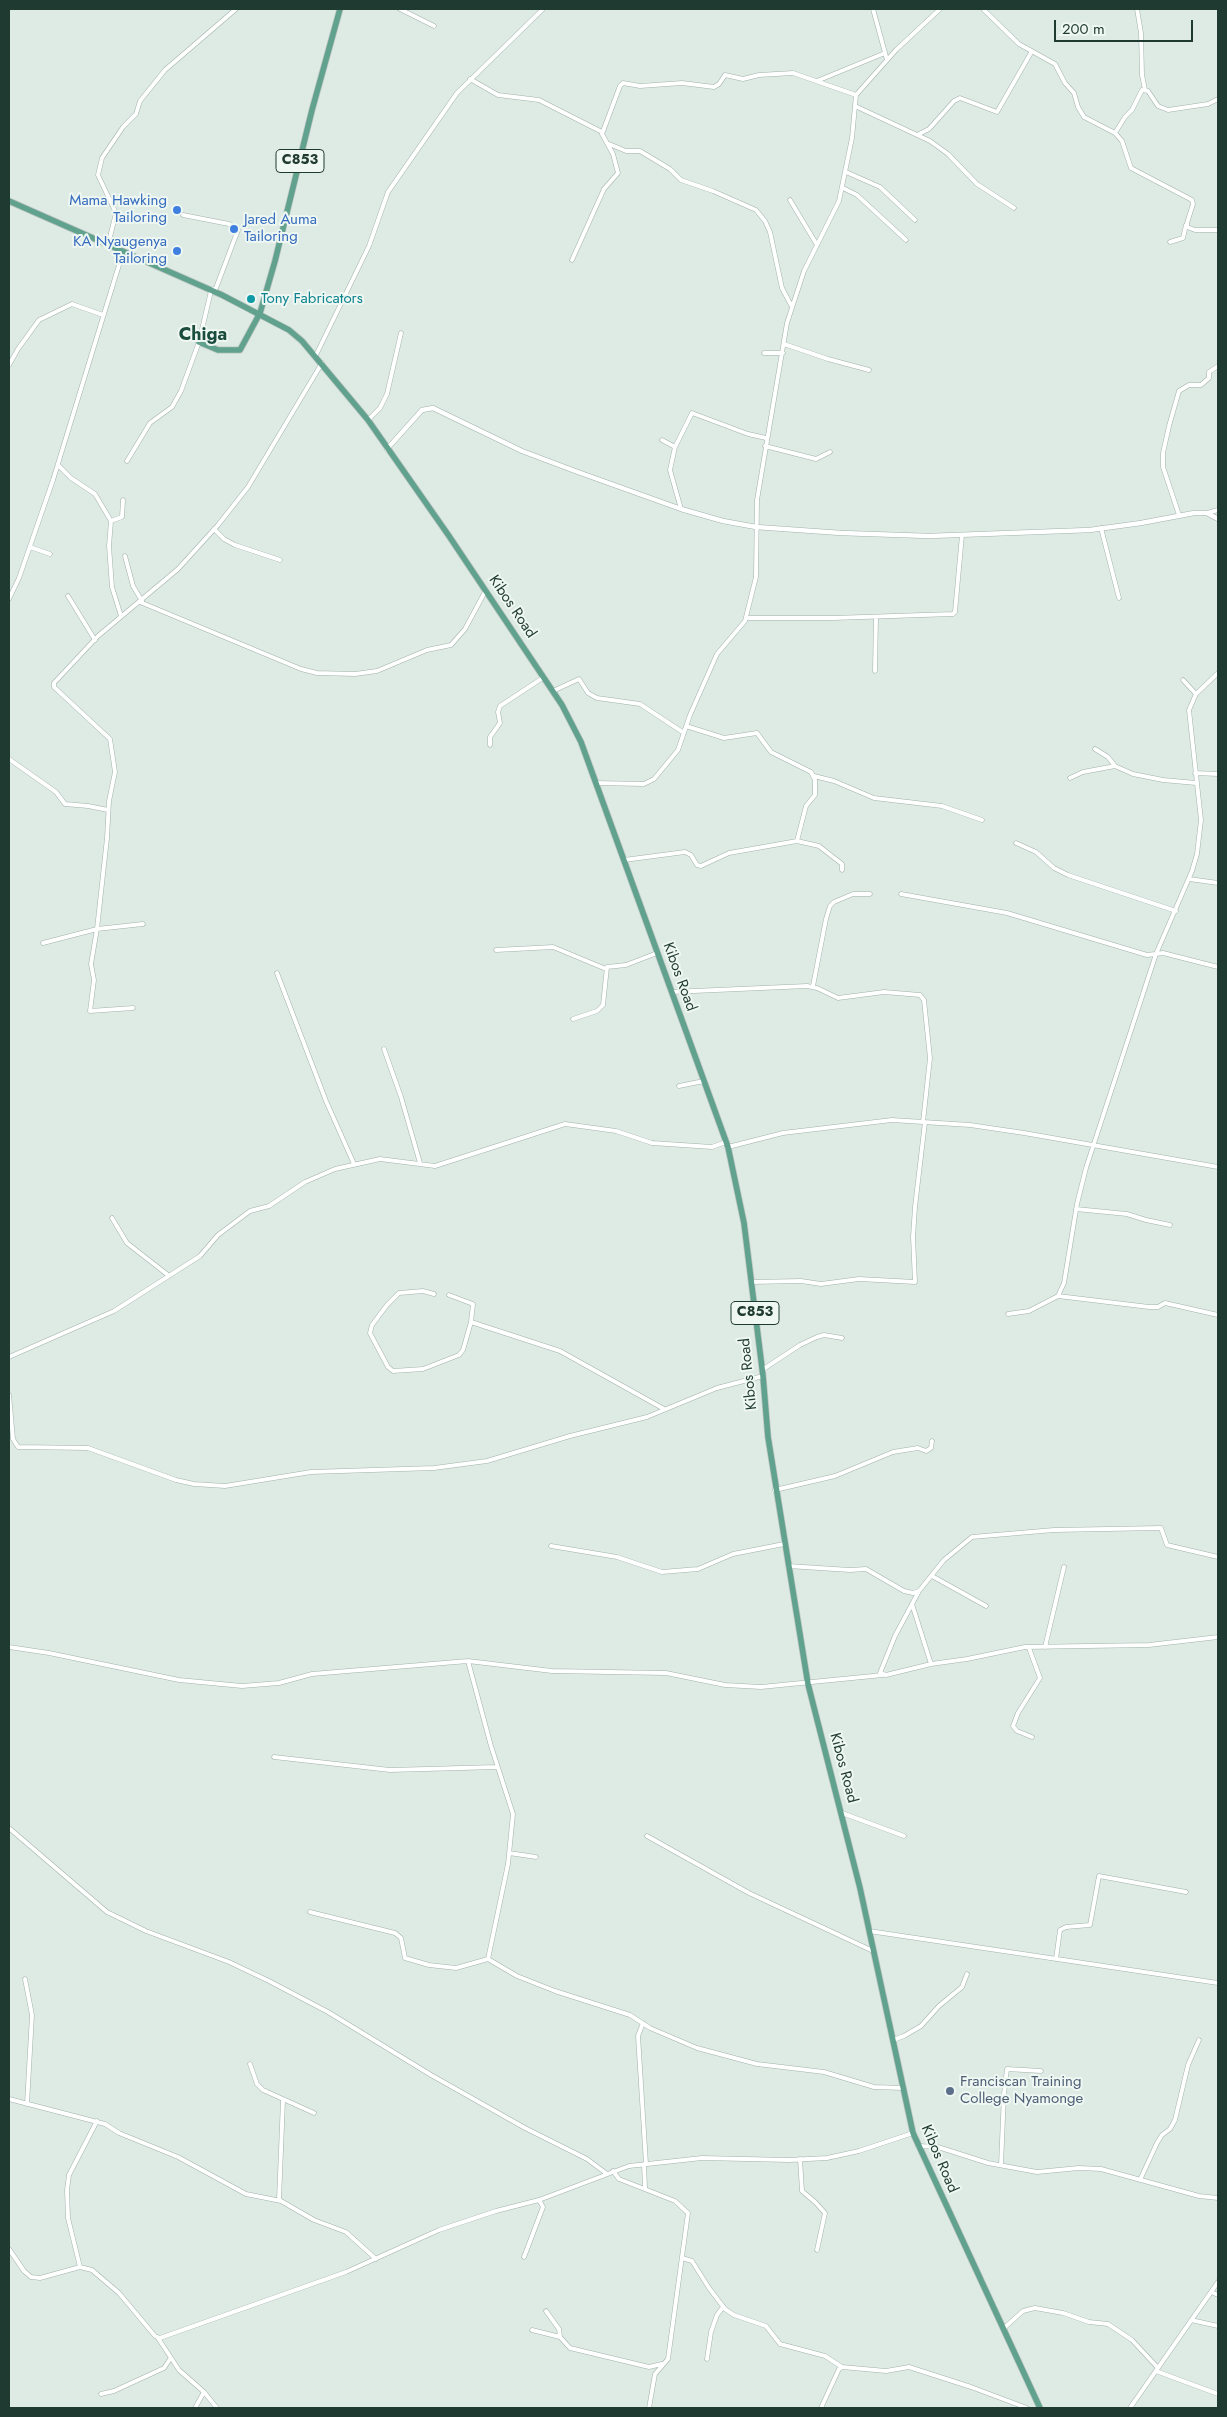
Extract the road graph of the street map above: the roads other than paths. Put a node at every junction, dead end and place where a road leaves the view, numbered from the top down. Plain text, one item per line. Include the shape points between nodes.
1 (236, 9) edge
2 (340, 9) edge
3 (400, 9) edge
4 (543, 9) edge
5 (873, 9) edge
6 (940, 9) edge
7 (983, 9) edge
8 (1137, 9) edge
9 (434, 26) dead end
10 (1032, 52) junction
11 (885, 53) junction
12 (887, 60) junction
13 (470, 79) junction
14 (817, 81) junction
15 (1146, 90) junction
16 (856, 95) junction
17 (1218, 99) edge
18 (855, 106) junction
19 (602, 132) junction
20 (1115, 133) junction
21 (920, 134) junction
22 (608, 143) junction
23 (846, 172) junction
24 (843, 188) junction
25 (790, 200) dead end
26 (9, 201) edge
27 (1014, 208) dead end
28 (183, 214) dead end
29 (915, 220) dead end
30 (1186, 225) junction
31 (1218, 230) edge
32 (906, 240) dead end
33 (1170, 242) dead end
34 (108, 245) junction
35 (817, 245) junction
36 (123, 252) junction
37 (572, 260) dead end
38 (212, 290) junction
39 (791, 305) junction
40 (260, 313) junction
41 (103, 315) junction
42 (401, 333) dead end
43 (199, 342) junction
44 (784, 344) junction
45 (764, 353) dead end
46 (783, 353) junction
47 (316, 355) junction
48 (322, 363) junction
49 (9, 365) edge
50 (1218, 366) edge
51 (869, 370) dead end
52 (368, 420) junction
53 (766, 438) junction
54 (662, 440) dead end
55 (765, 446) junction
56 (675, 447) junction
57 (387, 449) junction
58 (830, 452) dead end
59 (127, 461) dead end
60 (58, 465) junction
61 (122, 500) dead end
62 (681, 509) junction
63 (1218, 510) edge
64 (1207, 513) junction
65 (1179, 515) junction
66 (1218, 519) edge
67 (111, 521) junction
68 (756, 527) junction
69 (1101, 528) junction
70 (214, 529) junction
71 (962, 535) junction
72 (30, 547) junction
73 (50, 554) dead end
74 (125, 556) dead end
75 (280, 560) dead end
76 (486, 590) junction
77 (68, 596) dead end
78 (1120, 598) dead end
79 (9, 599) edge
80 (141, 601) junction
81 (122, 616) junction
82 (876, 617) junction
83 (746, 618) junction
84 (95, 640) junction
85 (876, 671) dead end
86 (1218, 673) edge
87 (544, 676) junction
88 (1183, 680) dead end
89 (553, 691) junction
90 (1196, 694) junction
91 (686, 726) junction
92 (684, 733) junction
93 (490, 745) dead end
94 (1095, 749) dead end
95 (9, 759) edge
96 (1115, 766) junction
97 (1195, 773) junction
98 (1218, 774) edge
99 (813, 775) junction
100 (1070, 778) dead end
101 (596, 783) junction
102 (1196, 783) junction
103 (108, 810) junction
104 (982, 820) dead end
105 (797, 841) junction
106 (1016, 843) dead end
107 (624, 860) junction
108 (842, 870) dead end
109 (1189, 879) junction
110 (1218, 883) edge
111 (870, 894) dead end
112 (901, 894) dead end
113 (1176, 911) junction
114 (142, 924) dead end
115 (98, 928) junction
116 (42, 943) dead end
117 (496, 950) dead end
118 (657, 953) junction
119 (1156, 954) junction
120 (1218, 967) edge
121 (606, 969) junction
122 (277, 973) dead end
123 (813, 986) junction
124 (671, 992) junction
125 (133, 1008) dead end
126 (573, 1019) dead end
127 (384, 1048) dead end
128 (704, 1081) junction
129 (679, 1086) dead end
130 (924, 1122) junction
131 (727, 1144) junction
132 (1095, 1145) junction
133 (420, 1163) junction
134 (354, 1164) junction
135 (1218, 1167) edge
136 (1076, 1209) junction
137 (112, 1218) dead end
138 (1170, 1225) dead end
139 (168, 1275) junction
140 (751, 1282) junction
141 (434, 1294) dead end
142 (449, 1295) dead end
143 (1058, 1296) junction
144 (1008, 1314) dead end
145 (1218, 1315) edge
146 (470, 1322) junction
147 (842, 1338) dead end
148 (9, 1357) edge
149 (763, 1373) junction
150 (9, 1396) edge
151 (664, 1410) junction
152 (932, 1441) dead end
153 (775, 1490) junction
154 (784, 1544) junction
155 (551, 1546) dead end
156 (1218, 1557) edge
157 (788, 1566) junction
158 (1064, 1567) dead end
159 (932, 1576) junction
160 (919, 1591) junction
161 (912, 1604) junction
162 (986, 1606) dead end
163 (1218, 1636) edge
164 (9, 1647) edge
165 (1029, 1648) junction
166 (1045, 1648) junction
167 (468, 1660) junction
168 (931, 1664) junction
169 (883, 1675) junction
170 (808, 1684) junction
171 (1032, 1737) dead end
172 (274, 1757) dead end
173 (497, 1767) junction
174 (842, 1813) junction
175 (9, 1828) edge
176 (646, 1836) dead end
177 (904, 1836) dead end
178 (509, 1852) junction
179 (536, 1857) dead end
180 (1186, 1892) dead end
181 (310, 1912) dead end
182 (869, 1931) junction
183 (873, 1951) junction
184 (1056, 1959) junction
185 (488, 1960) junction
186 (967, 1974) dead end
187 (25, 1979) dead end
188 (1218, 1984) edge
189 (643, 2023) junction
190 (892, 2040) junction
191 (1199, 2040) dead end
192 (250, 2064) dead end
193 (1041, 2071) dead end
194 (903, 2088) junction
195 (9, 2099) edge
196 (283, 2100) junction
197 (27, 2104) junction
198 (314, 2112) dead end
199 (97, 2121) junction
200 (913, 2133) junction
201 (918, 2146) junction
202 (800, 2159) junction
203 (645, 2164) junction
204 (1001, 2164) junction
205 (613, 2171) junction
206 (607, 2174) junction
207 (1140, 2180) junction
208 (645, 2188) junction
209 (1218, 2198) edge
210 (278, 2200) junction
211 (539, 2200) junction
212 (9, 2248) edge
213 (817, 2250) dead end
214 (524, 2257) dead end
215 (682, 2258) junction
216 (376, 2259) junction
217 (80, 2267) junction
218 (1218, 2282) edge
219 (1211, 2292) junction
220 (1218, 2295) edge
221 (723, 2307) junction
222 (546, 2311) dead end
223 (1191, 2320) junction
224 (1218, 2326) edge
225 (1003, 2329) junction
226 (532, 2330) dead end
227 (560, 2337) junction
228 (158, 2338) junction
229 (170, 2359) junction
230 (707, 2359) dead end
231 (664, 2363) junction
232 (842, 2367) junction
233 (1157, 2369) junction
234 (204, 2392) junction
235 (101, 2394) dead end
236 (1218, 2394) edge
237 (196, 2408) edge
238 (217, 2408) edge
239 (649, 2408) edge
240 (821, 2408) edge
241 (1027, 2408) edge
242 (1040, 2408) edge
243 (1130, 2408) edge

1 - 34 street via 164,70 102,158 98,175 116,212
2 - 40 main road, C853
3 - 9 street
4 - 13 street
5 - 11 street
6 - 12 street
7 - 10 street
8 - 15 street
10 - 20 street via 1055,64 1084,117
10 - 21 street via 997,112 960,98
11 - 12 street
11 - 14 street
12 - 16 street
13 - 19 street via 498,96 539,100
13 - 47 street via 445,108 388,192 369,246
14 - 16 street
14 - 19 street via 793,73 780,73 743,79 726,74 714,87 682,83 640,86 623,83
15 - 17 street via 1155,104 1168,110 1208,104
15 - 20 street via 1140,93
16 - 18 street
18 - 21 street
18 - 23 street
19 - 22 street
20 - 30 street via 1124,146 1131,168 1192,200
21 - 27 street via 948,154 977,184
22 - 37 street via 618,173 604,189
22 - 39 street via 626,152 640,151 670,169 681,180 756,210 770,232 782,288
23 - 24 street
23 - 29 street via 880,187
24 - 32 street via 857,195
24 - 35 street via 835,212
25 - 35 street
26 - 34 main road, Kibos Road
28 - 38 street via 229,224 238,230 216,288
30 - 31 street via 1196,230
30 - 33 street via 1183,238
34 - 36 main road, Kibos Road
35 - 39 street
36 - 38 main road, Kibos Road
36 - 41 street
38 - 40 main road, Kibos Road
38 - 43 street
39 - 44 street
40 - 43 main road via 240,350 218,350
40 - 47 main road, Kibos Road / C853 via 289,330
41 - 49 street via 72,304 39,320
41 - 60 street
42 - 52 street via 387,394 380,408
43 - 59 street via 176,402 150,423
44 - 46 street
44 - 51 street
45 - 46 street
46 - 53 street
47 - 48 main road, Kibos Road / C853
48 - 52 main road, Kibos Road / C853
48 - 70 street via 248,487
50 - 65 street via 1209,372 1201,385 1189,385 1179,391 1168,426 1163,467
52 - 57 main road, Kibos Road / C853
53 - 55 street
53 - 56 street via 692,413
54 - 56 street
55 - 58 street via 816,459
55 - 68 street
56 - 62 street via 670,470
57 - 62 street via 422,410 434,408 522,451
57 - 76 main road, Kibos Road / C853
60 - 67 street via 95,494
60 - 72 street
61 - 67 street via 122,517
62 - 68 street
63 - 64 street
64 - 65 street
64 - 66 street
65 - 69 street
67 - 81 street via 112,587
68 - 71 street via 841,533
68 - 83 street via 756,577
69 - 71 street
69 - 78 street
70 - 75 street via 235,545
70 - 80 street
71 - 82 street via 955,613
72 - 73 street
72 - 79 street
74 - 80 street via 133,586
76 - 80 street via 465,629 451,645 423,652 376,671 355,674 308,671
76 - 87 main road, Kibos Road / C853
77 - 84 street
80 - 81 street
81 - 84 street
82 - 83 street
82 - 85 street
83 - 91 street via 717,654
84 - 103 street via 54,686 110,739 115,772
86 - 90 street
87 - 89 main road, Kibos Road / C853
87 - 93 street via 498,707 500,723 490,737
88 - 90 street
89 - 92 street via 578,679 588,693 597,698 640,704
89 - 101 main road, Kibos Road / C853 via 578,736
90 - 97 street via 1190,710
91 - 92 street
91 - 99 street via 724,738 757,733 771,752
92 - 101 street via 670,762 650,782
94 - 96 street
95 - 103 street via 56,792 64,804
96 - 100 street
96 - 102 street via 1146,777
97 - 98 street
97 - 102 street
99 - 104 street via 874,798 942,806
99 - 105 street via 815,794 806,806
101 - 107 main road, Kibos Road / C853
102 - 109 street via 1201,820 1197,854
103 - 115 street
105 - 107 street via 729,853 701,866 685,852
105 - 108 street via 819,846 842,864
106 - 113 street via 1036,852 1068,875
107 - 118 main road, Kibos Road / C853
109 - 110 street
109 - 113 street
111 - 123 street via 853,894 830,906
112 - 119 street via 1007,913 1146,955
113 - 119 street
114 - 115 street
115 - 116 street
115 - 125 street via 91,964 94,980 90,1011
117 - 121 street via 553,947
118 - 121 street
118 - 124 main road, Kibos Road / C853
119 - 120 street
119 - 132 street
121 - 126 street via 602,1005 596,1011
122 - 134 street via 326,1102
123 - 124 street
123 - 130 street via 838,998 886,992 910,992 922,996 930,1067
124 - 128 main road, Kibos Road / C853
127 - 133 street
128 - 129 street
128 - 131 main road, Kibos Road / C853
130 - 131 street via 856,1123
130 - 132 street via 970,1125
130 - 140 street via 914,1214 915,1282 859,1279 821,1284
131 - 133 street via 712,1147 652,1143 616,1131 565,1124 450,1162 435,1166
131 - 140 main road, Kibos Road / C853 via 744,1223
132 - 135 street
132 - 136 street
133 - 134 street via 380,1159
134 - 139 street via 326,1172 269,1206 254,1209 218,1236 200,1256
136 - 138 street via 1127,1214
136 - 143 street via 1066,1276
137 - 139 street via 127,1242
139 - 148 street via 114,1311
140 - 149 main road, Kibos Road / C853
141 - 146 street via 422,1291 399,1293 372,1325 370,1333 393,1371 423,1369 459,1355
142 - 146 street via 473,1304
143 - 144 street via 1029,1311
143 - 145 street via 1149,1307 1165,1303
146 - 151 street via 560,1351
147 - 149 street via 817,1337 800,1345
149 - 151 street
149 - 153 main road, Kibos Road / C853
150 - 151 street via 13,1439 18,1447 88,1448 176,1480 212,1486 244,1484 311,1472 465,1465 516,1454
152 - 153 street via 926,1451 918,1448 892,1452 835,1476
153 - 154 main road, Kibos Road / C853
154 - 155 street via 733,1554 698,1569 662,1572 617,1557
154 - 157 main road, Kibos Road / C853
156 - 159 street via 1167,1545 1161,1528 1054,1530 972,1537 944,1560
157 - 160 street via 866,1568 904,1592
157 - 170 main road, Kibos Road / C853
158 - 166 street
159 - 160 street
159 - 162 street
160 - 161 street
161 - 168 street
161 - 169 street via 881,1668
163 - 166 street via 1150,1645
164 - 167 street via 49,1652 179,1680 242,1686 279,1683 312,1674
165 - 166 street
165 - 168 street
165 - 171 street via 1040,1678 1014,1726 1017,1731
167 - 170 street via 552,1671 661,1672 742,1687
167 - 173 street
168 - 169 street
169 - 170 street
170 - 174 main road, Kibos Road / C853
172 - 173 street via 387,1770
173 - 178 street via 512,1810
174 - 177 street
174 - 182 main road, Kibos Road / C853
175 - 206 street via 106,1912 269,1981 526,2128 587,2159
176 - 183 street via 748,1893
178 - 179 street
178 - 185 street
180 - 184 street via 1099,1876 1090,1925 1060,1930
181 - 185 street via 395,1933 401,1938 403,1956 421,1963 451,1968
182 - 183 main road, Kibos Road / C853
182 - 184 street
183 - 190 main road, Kibos Road / C853
184 - 188 street
185 - 189 street via 517,1976 630,2015
186 - 190 street via 962,1987 921,2026
187 - 197 street via 32,2015
189 - 194 street via 697,2048 757,2064 824,2072 874,2087
189 - 203 street via 638,2036
190 - 194 main road, Kibos Road / C853
191 - 207 street via 1188,2065 1175,2120 1162,2134
192 - 196 street via 259,2087
193 - 204 street via 1007,2069
194 - 200 main road, Kibos Road / C853
195 - 197 street
196 - 198 street
196 - 210 street
197 - 199 street
199 - 210 street via 178,2157 246,2194
199 - 217 street via 69,2175 66,2190 68,2218
200 - 201 main road, Kibos Road / C853
200 - 202 street via 841,2155
201 - 204 street via 938,2147
201 - 225 main road, Kibos Road / C853
202 - 203 street via 702,2158
202 - 213 street via 802,2192 825,2213
203 - 205 street
203 - 208 street
204 - 207 street via 1036,2172 1089,2168
205 - 206 street
205 - 208 street via 619,2178
206 - 211 street
207 - 209 street
208 - 215 street via 666,2196 687,2210
210 - 216 street via 323,2224 346,2232
211 - 214 street via 543,2207
211 - 216 street via 439,2230
212 - 217 street via 31,2277 40,2278
215 - 221 street via 692,2260
215 - 231 street via 670,2350
216 - 228 street via 189,2330
217 - 228 street via 104,2278
218 - 219 street
219 - 220 street
219 - 223 street
221 - 230 street via 716,2315
221 - 232 street via 734,2315 766,2326 780,2344 825,2356
222 - 227 street via 560,2329
223 - 224 street
223 - 233 street
225 - 233 street via 1023,2311 1035,2308 1108,2324 1132,2340
225 - 242 main road, Kibos Road / C853
226 - 227 street
227 - 231 street via 570,2348 649,2367
228 - 229 street
229 - 234 street
229 - 235 street via 164,2368
231 - 239 street via 653,2380
232 - 240 street via 838,2369
232 - 241 street via 886,2371 909,2367
233 - 236 street
233 - 243 street
234 - 237 street
234 - 238 street

